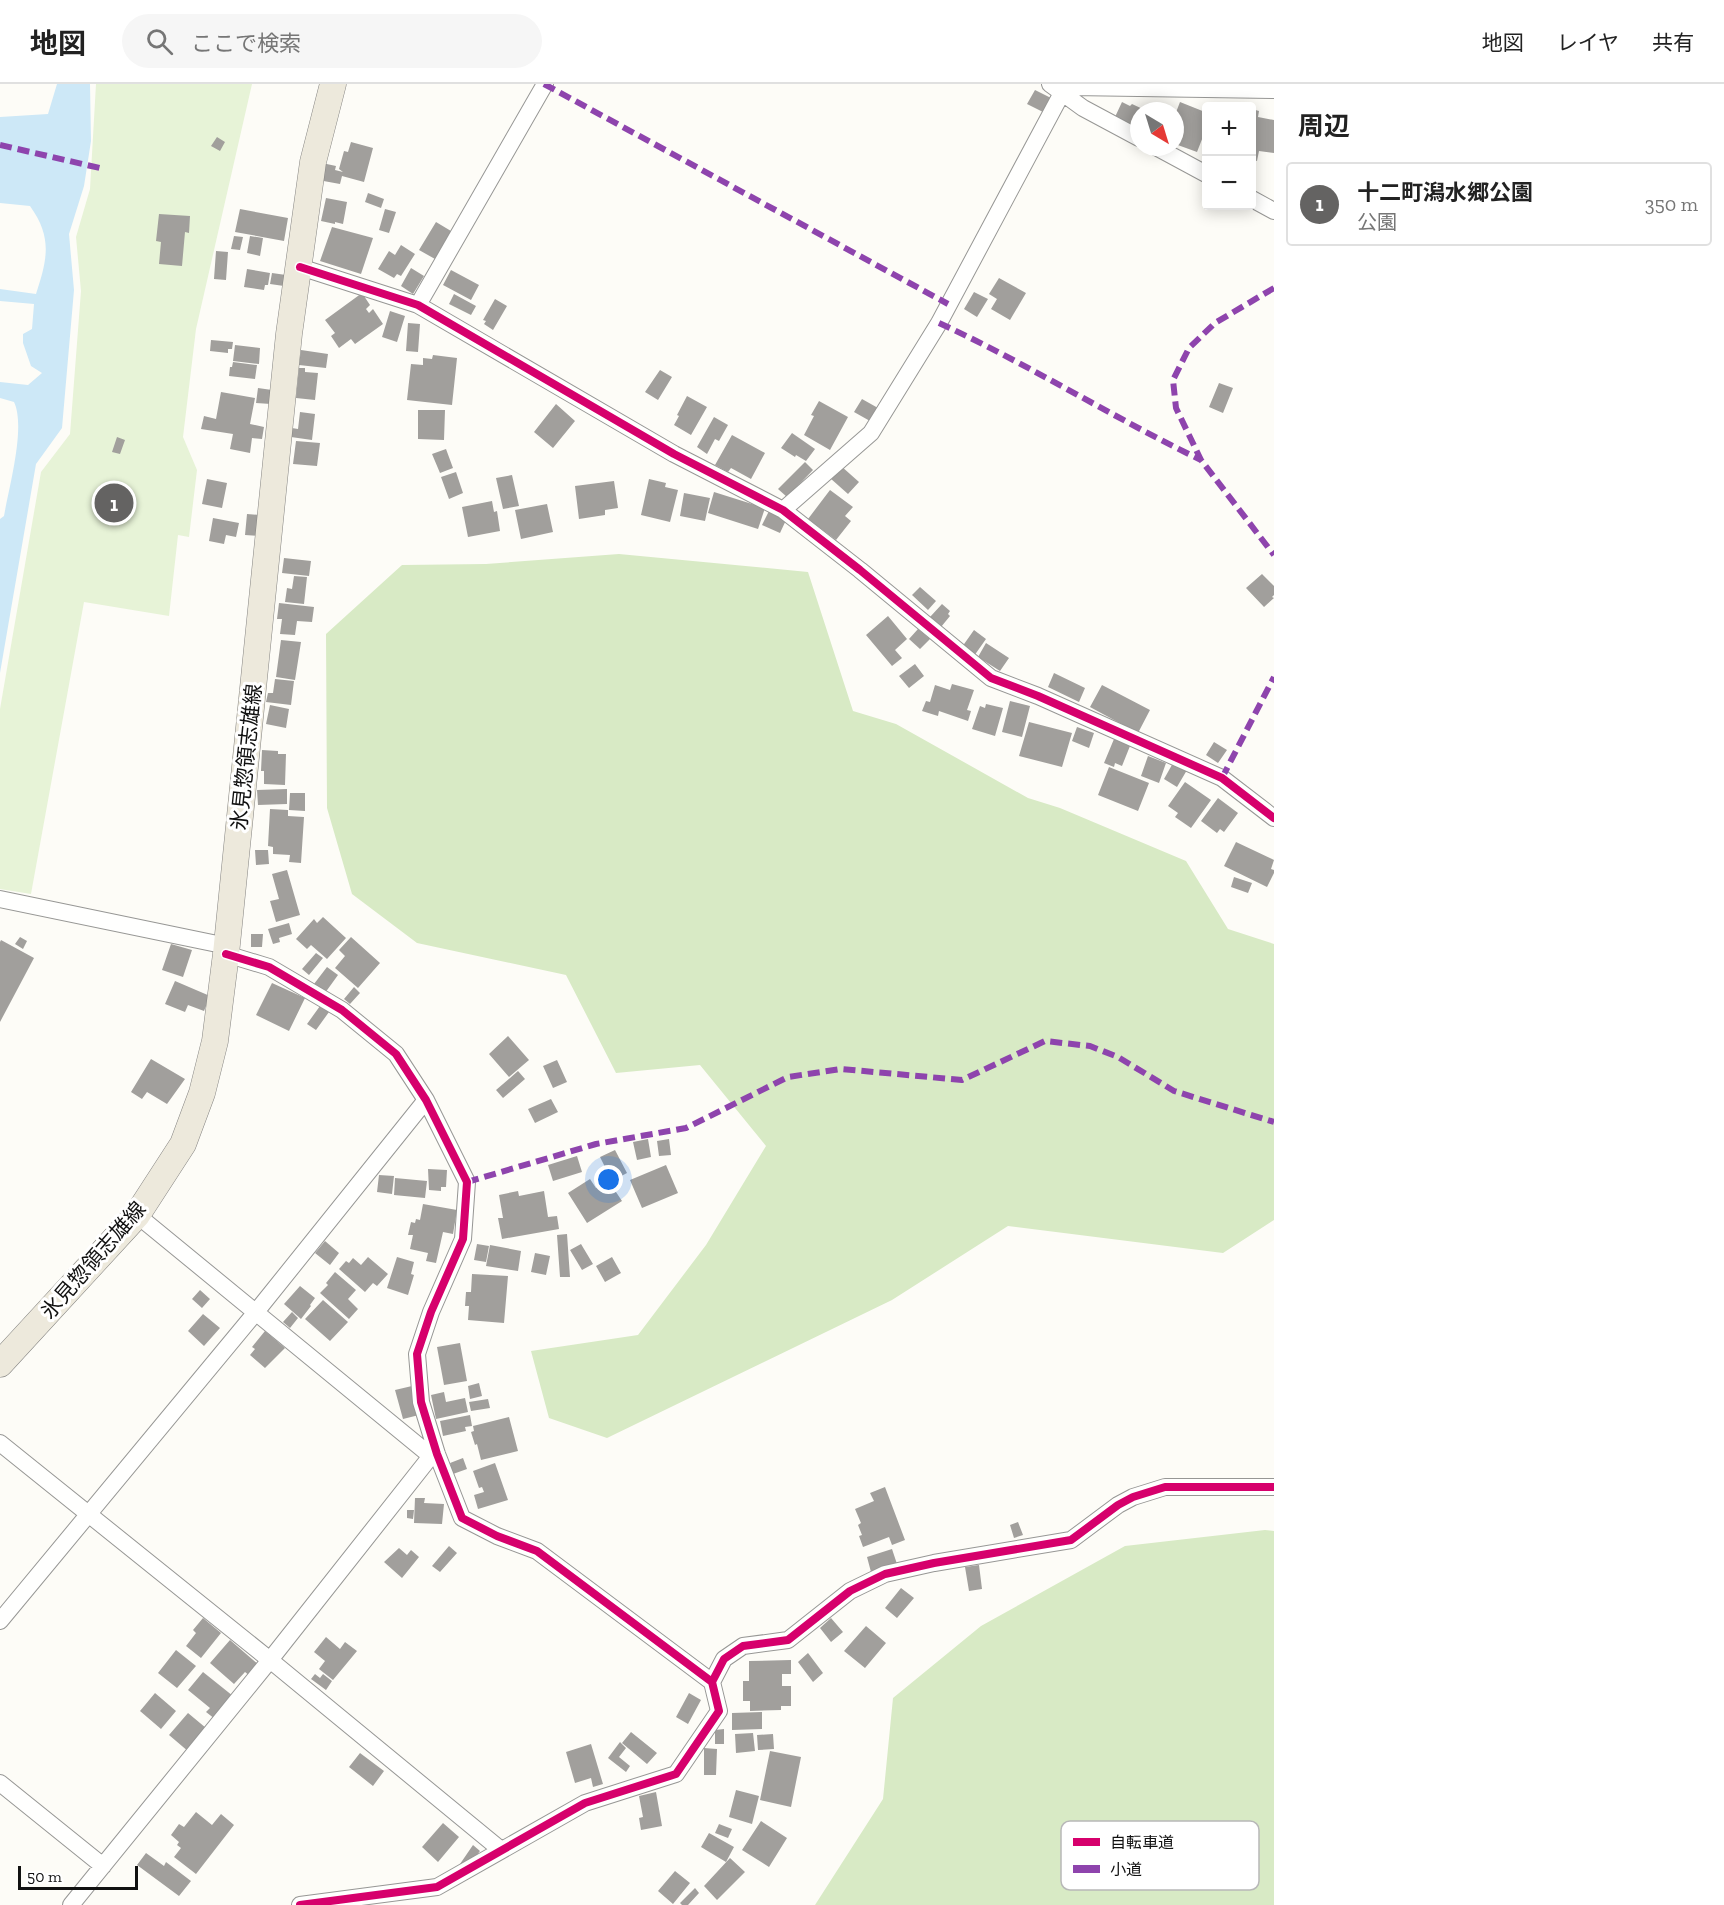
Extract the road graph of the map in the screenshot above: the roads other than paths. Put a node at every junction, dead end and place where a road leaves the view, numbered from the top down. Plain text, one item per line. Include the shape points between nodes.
1 (333, 84) edge
2 (545, 84) edge
3 (1056, 88) edge
4 (1274, 90) edge
5 (1130, 133) edge
6 (1173, 156) edge
7 (1202, 172) edge
8 (1256, 202) edge
9 (1274, 211) edge
10 (300, 267) junction
11 (418, 305) junction
12 (783, 510) junction
13 (1274, 818) edge
14 (0, 899) edge
15 (227, 950) junction
16 (426, 1100) junction
17 (137, 1215) junction
18 (255, 1312) junction
19 (0, 1364) edge
20 (0, 1443) edge
21 (434, 1455) junction
22 (1274, 1487) edge
23 (88, 1513) junction
24 (0, 1621) edge
25 (270, 1660) junction
26 (712, 1682) junction
27 (0, 1783) edge
28 (501, 1850) junction
29 (103, 1866) junction
30 (71, 1905) edge
31 (300, 1905) edge

1 - 10 main road, 氷見惣領志雄線 via 313,162
2 - 11 street
3 - 4 street
3 - 5 street via 1083,108
3 - 12 street via 939,323 871,433
6 - 7 street
8 - 9 street
10 - 11 street
10 - 15 main road, 氷見惣領志雄線
11 - 12 street via 674,454
12 - 13 street via 991,678 1222,778
14 - 15 street
15 - 16 street via 269,967 342,1010 396,1054
15 - 17 main road, 氷見惣領志雄線 via 215,1041 202,1093 183,1144
16 - 18 street
16 - 21 street via 467,1182 463,1239 417,1354 421,1402
17 - 18 street
17 - 19 main road, 氷見惣領志雄線
18 - 21 street
18 - 23 street
20 - 23 street
21 - 25 street
21 - 26 street via 462,1518 537,1551
22 - 26 street via 1165,1487 1118,1505 1071,1540 885,1574 850,1591 788,1640 743,1646 724,1659
23 - 24 street
23 - 25 street
25 - 28 street
25 - 29 street
26 - 28 street via 718,1711 676,1774 585,1803
27 - 29 street
28 - 31 street via 437,1887
29 - 30 street

